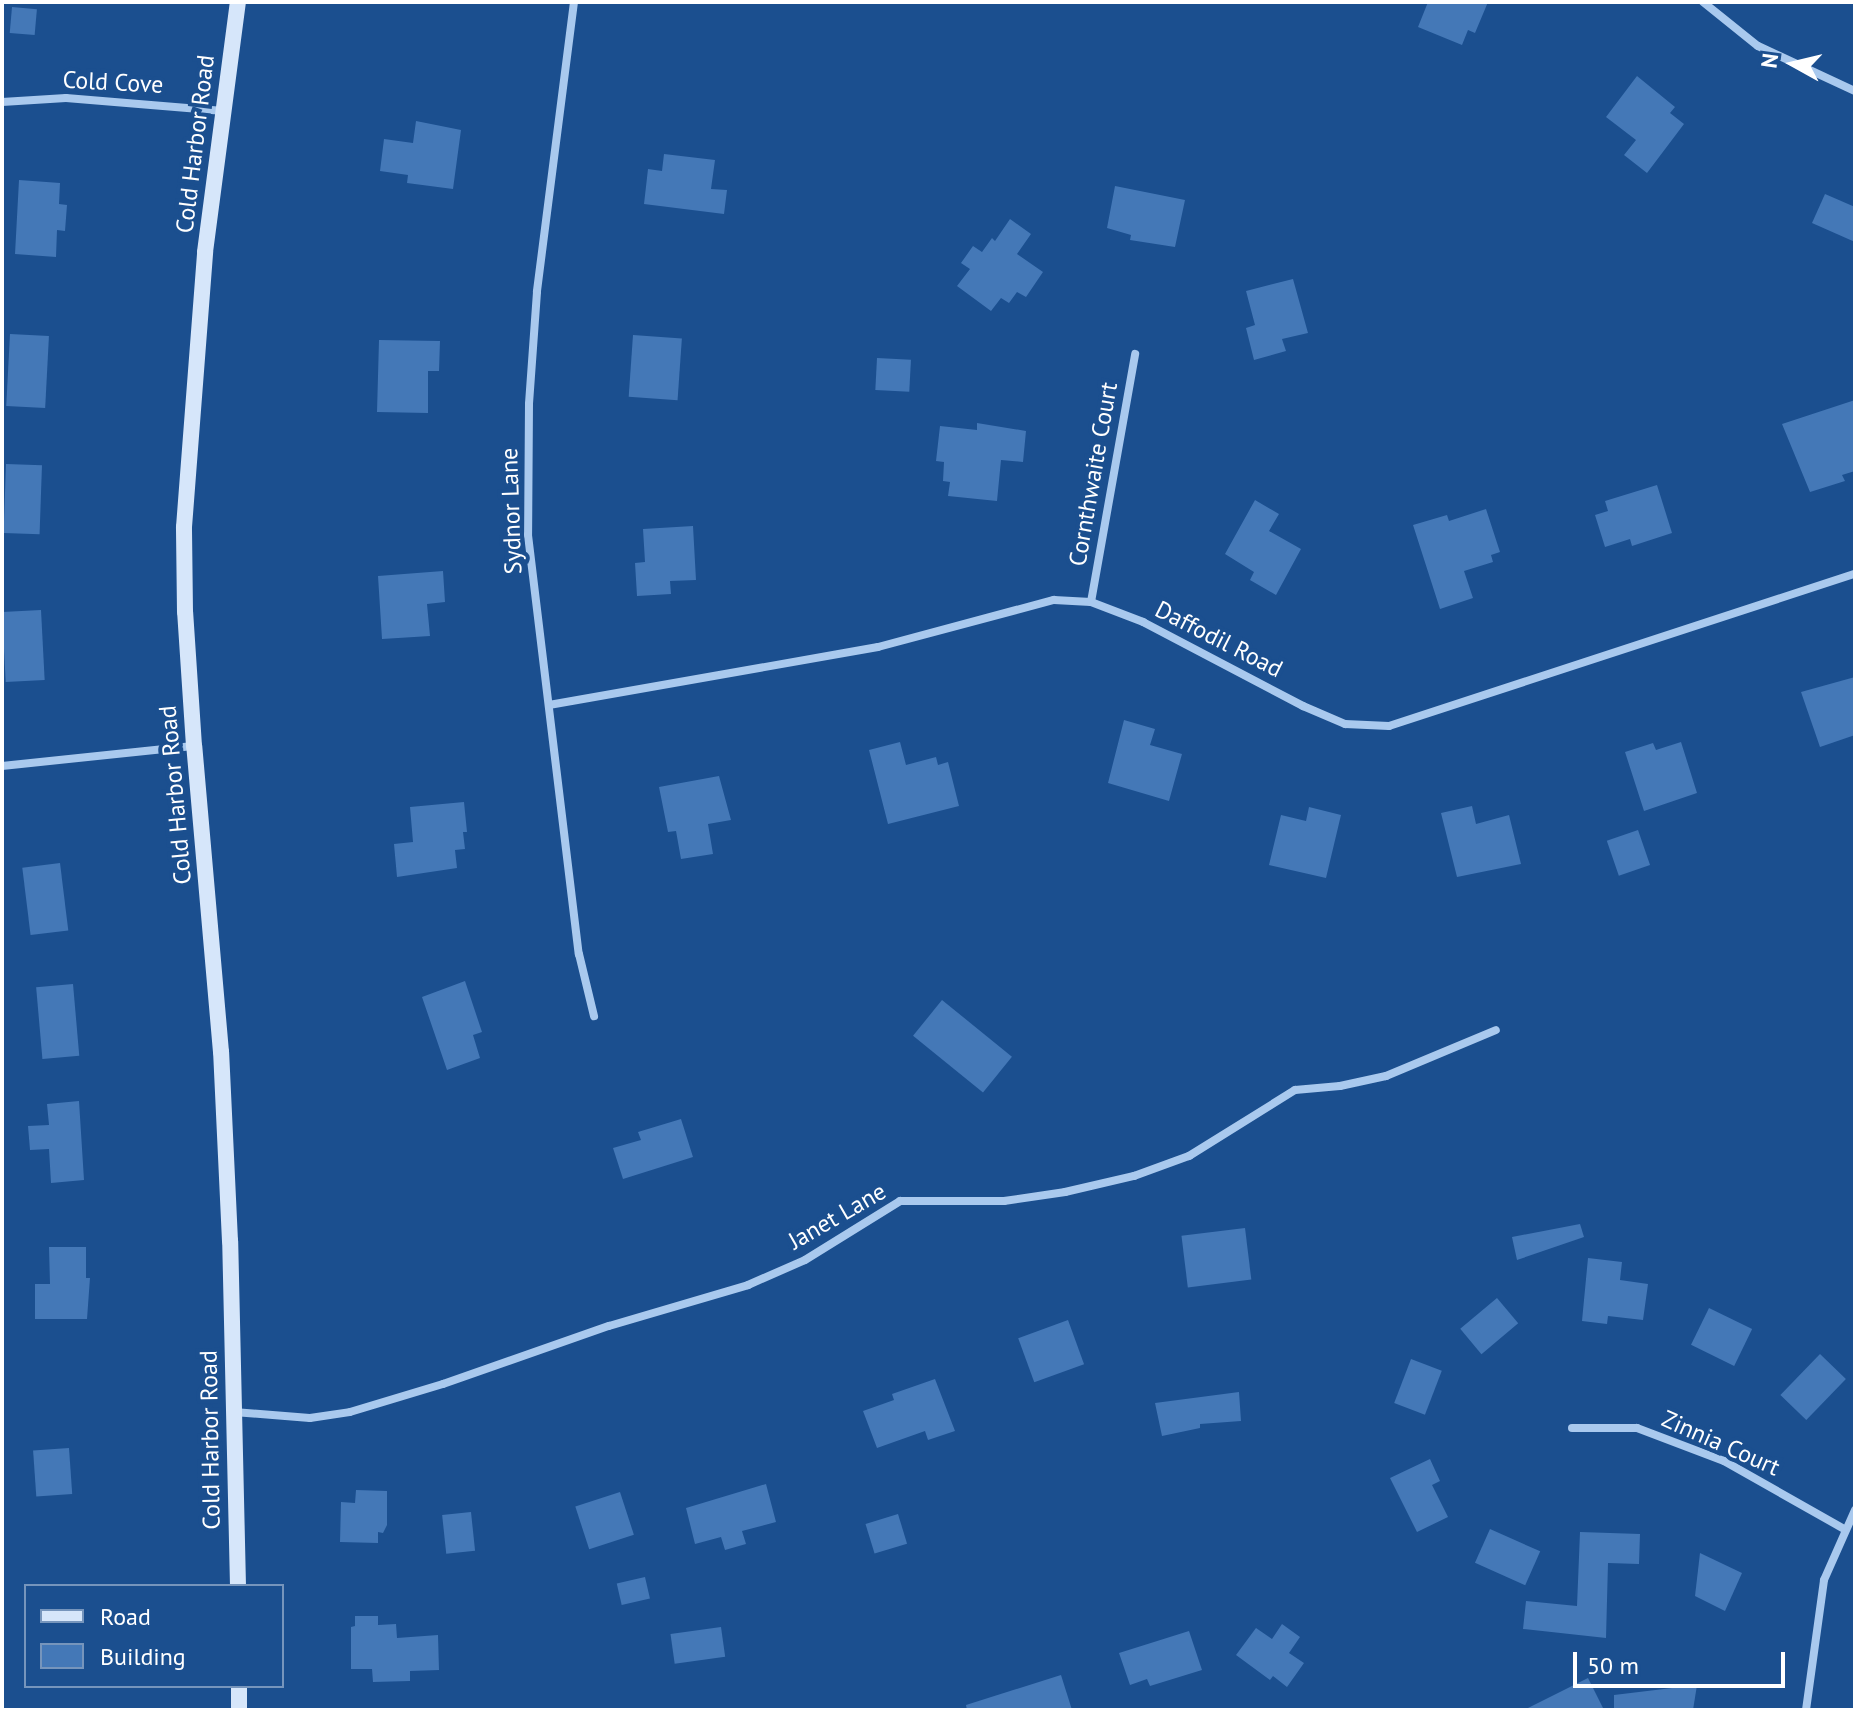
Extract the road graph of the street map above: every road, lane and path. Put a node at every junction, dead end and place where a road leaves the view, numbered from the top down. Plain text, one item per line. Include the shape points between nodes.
1 (238, 2) edge
2 (574, 2) edge
3 (1703, 2) edge
4 (1855, 91) edge
5 (2, 102) edge
6 (223, 111) junction
7 (1135, 354) dead end
8 (1855, 574) edge
9 (1091, 602) junction
10 (549, 705) junction
11 (194, 746) junction
12 (2, 766) edge
13 (594, 1016) dead end
14 (1496, 1030) dead end
15 (233, 1412) junction
16 (1572, 1428) dead end
17 (1855, 1510) edge
18 (1844, 1529) junction
19 (238, 1584) edge
20 (239, 1688) edge
21 (239, 1710) edge
22 (1806, 1710) edge

1 - 6 main road, Cold Harbor Road
2 - 10 street, Sydnor Lane via 537,292 529,404 528,535
3 - 4 street via 1758,46
5 - 6 street, Cold Cove via 108,99
6 - 11 main road, Cold Harbor Road via 191,396 184,527
7 - 9 street, Cornthwaite Court
8 - 9 street, Daffodil Road via 1389,726 1345,724 1143,622
9 - 10 street, Daffodil Road via 1054,600 1014,607 878,647
10 - 13 street, Sydnor Lane via 579,954
11 - 12 street
11 - 15 main road, Cold Harbor Road via 221,1052
14 - 15 street, Janet Lane via 1386,1076 1295,1090 1189,1156 1134,1176 1004,1201 900,1201 805,1260 748,1285 443,1384 350,1412 310,1418
15 - 19 main road, Cold Harbor Road
16 - 18 street, Zinnia Court via 1637,1428 1724,1461
17 - 18 street
18 - 22 street via 1818,1606
20 - 21 main road

